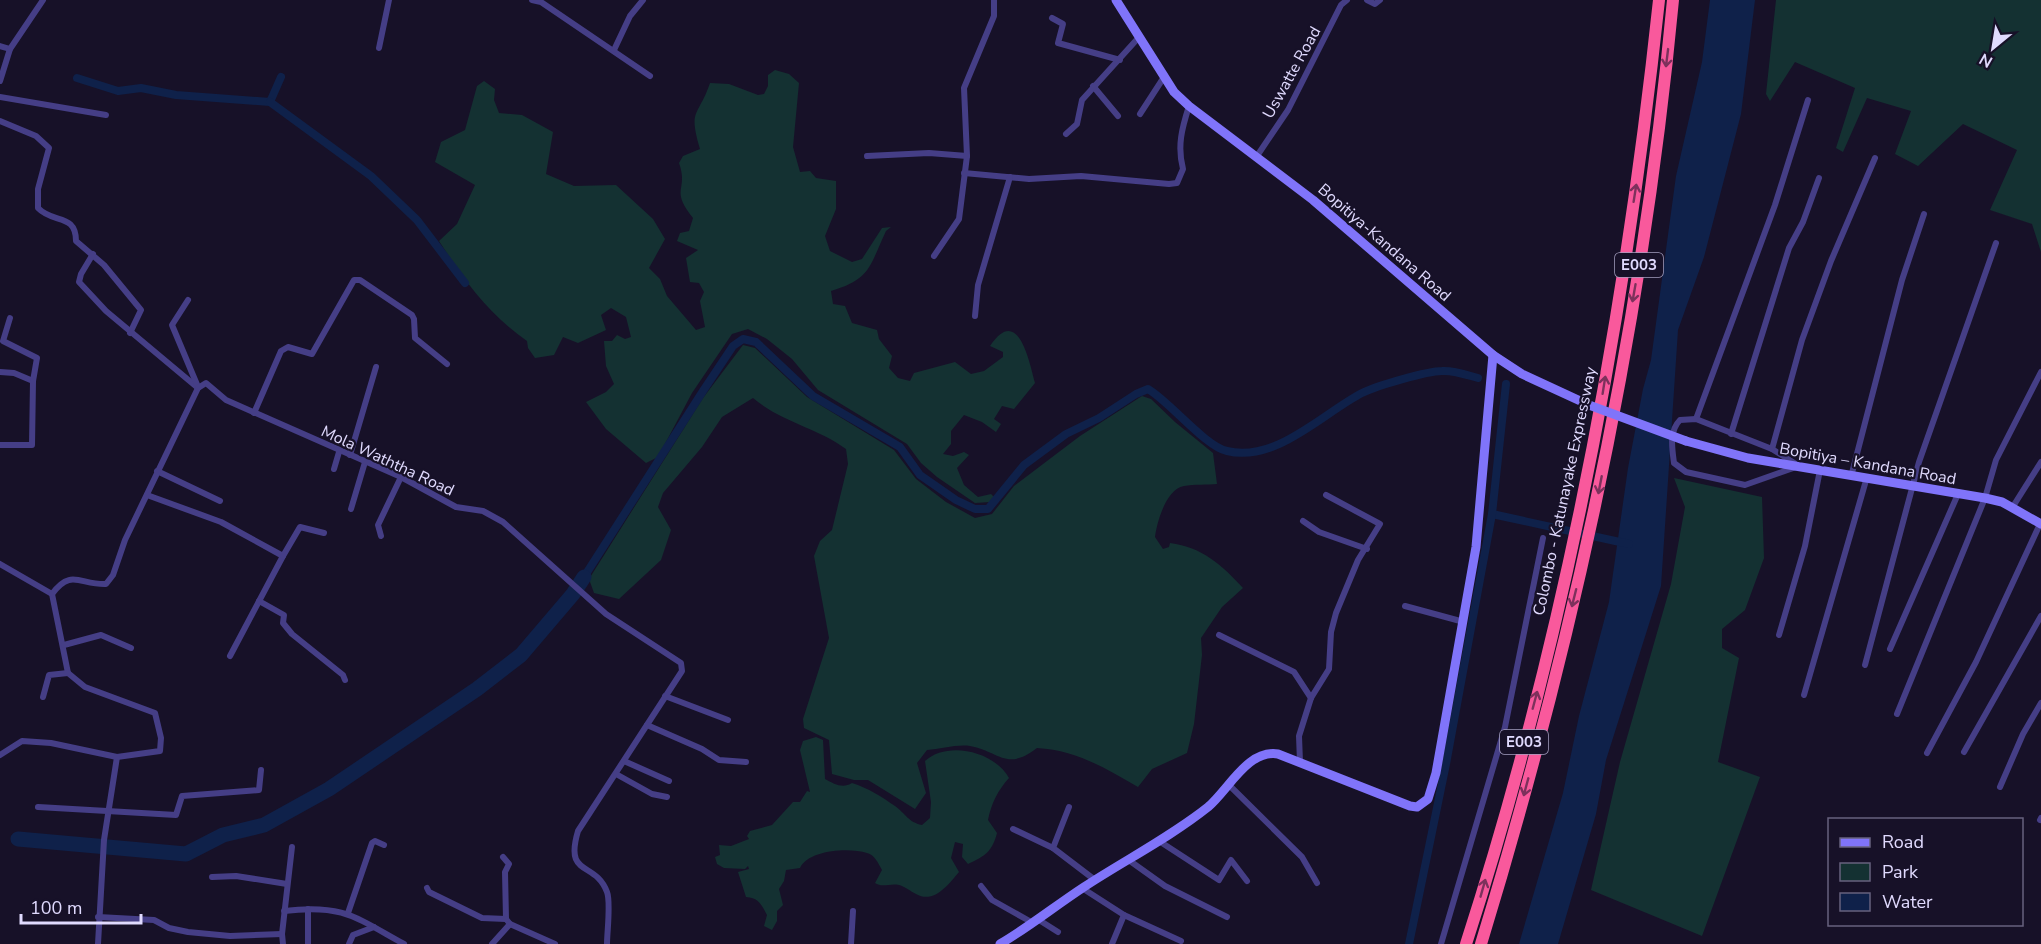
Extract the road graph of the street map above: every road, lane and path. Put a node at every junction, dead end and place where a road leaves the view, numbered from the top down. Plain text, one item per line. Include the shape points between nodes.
1 (43, 0) edge
2 (389, 0) edge
3 (532, 0) edge
4 (643, 0) edge
5 (994, 0) edge
6 (1116, 0) edge
7 (1347, 0) edge
8 (1367, 0) edge
9 (1380, 0) edge
10 (1659, 0) edge
11 (1673, 0) edge
12 (1052, 18) dead end
13 (1140, 36) junction
14 (0, 46) edge
15 (379, 48) dead end
16 (10, 49) junction
17 (614, 50) junction
18 (1120, 60) junction
19 (650, 76) dead end
20 (1164, 77) junction
21 (0, 81) edge
22 (1094, 86) junction
23 (0, 97) edge
24 (1808, 100) dead end
25 (1189, 106) junction
26 (1140, 114) dead end
27 (106, 116) dead end
28 (1118, 116) dead end
29 (0, 121) edge
30 (1066, 134) dead end
31 (867, 156) dead end
32 (967, 156) junction
33 (1257, 156) junction
34 (1875, 158) dead end
35 (964, 173) junction
36 (1010, 177) junction
37 (1819, 178) dead end
38 (1924, 214) dead end
39 (1996, 243) dead end
40 (93, 254) junction
41 (934, 255) dead end
42 (188, 300) dead end
43 (975, 316) dead end
44 (10, 318) dead end
45 (130, 333) junction
46 (1493, 355) junction
47 (447, 364) dead end
48 (376, 367) dead end
49 (0, 372) edge
50 (2041, 372) edge
51 (33, 381) junction
52 (198, 388) junction
53 (254, 413) junction
54 (1696, 419) junction
55 (1731, 434) junction
56 (1686, 441) joint
57 (0, 445) edge
58 (1772, 448) junction
59 (339, 452) junction
60 (350, 455) junction
61 (365, 462) junction
62 (2041, 462) edge
63 (1799, 466) junction
64 (334, 469) dead end
65 (1820, 470) junction
66 (157, 471) junction
67 (1852, 473) junction
68 (1868, 476) junction
69 (401, 477) junction
70 (1914, 484) junction
71 (1958, 494) junction
72 (147, 495) junction
73 (1326, 495) dead end
74 (1985, 498) junction
75 (220, 501) dead end
76 (2012, 508) junction
77 (351, 509) dead end
78 (1303, 521) dead end
79 (2041, 524) edge
80 (324, 533) dead end
81 (381, 536) dead end
82 (1543, 538) dead end
83 (1367, 549) junction
84 (283, 556) junction
85 (0, 564) edge
86 (52, 594) junction
87 (259, 601) junction
88 (1405, 606) dead end
89 (2041, 616) edge
90 (1464, 622) junction
91 (1219, 635) dead end
92 (1779, 635) dead end
93 (64, 645) junction
94 (131, 648) dead end
95 (1890, 649) dead end
96 (230, 657) dead end
97 (1865, 665) dead end
98 (68, 672) junction
99 (345, 680) dead end
100 (1804, 695) dead end
101 (665, 696) junction
102 (43, 697) dead end
103 (1311, 698) junction
104 (2041, 703) edge
105 (1898, 714) dead end
106 (728, 720) dead end
107 (647, 725) junction
108 (1964, 752) dead end
109 (1927, 753) dead end
110 (0, 755) edge
111 (117, 757) junction
112 (624, 761) junction
113 (746, 762) dead end
114 (1300, 762) junction
115 (261, 770) dead end
116 (616, 774) junction
117 (669, 781) dead end
118 (1229, 785) junction
119 (2000, 787) dead end
120 (667, 797) dead end
121 (38, 807) dead end
122 (1069, 807) dead end
123 (108, 812) junction
124 (1013, 829) dead end
125 (1159, 841) junction
126 (384, 845) dead end
127 (292, 847) dead end
128 (1053, 848) junction
129 (503, 857) dead end
130 (1130, 861) junction
131 (212, 877) dead end
132 (1095, 880) junction
133 (1247, 881) dead end
134 (1317, 883) dead end
135 (287, 884) junction
136 (981, 886) dead end
137 (428, 888) dead end
138 (1082, 888) junction
139 (308, 909) junction
140 (284, 911) junction
141 (853, 911) dead end
142 (348, 913) junction
143 (1124, 915) junction
144 (98, 916) junction
145 (1227, 917) dead end
146 (508, 921) junction
147 (1036, 922) junction
148 (374, 927) junction
149 (1058, 932) dead end
150 (282, 934) junction
151 (1181, 941) dead end
152 (98, 944) edge
153 (283, 944) edge
154 (308, 944) edge
155 (349, 944) edge
156 (404, 944) edge
157 (492, 944) edge
158 (555, 944) edge
159 (607, 944) edge
160 (851, 944) edge
161 (1000, 944) edge
162 (1112, 944) edge
163 (1442, 944) edge
164 (1466, 944) edge
165 (1481, 944) edge

1 - 16 street
2 - 15 street
3 - 17 street
4 - 17 street via 631,14
5 - 32 street via 994,16 964,88
6 - 13 street, Bopitiya-Kandana Road
7 - 33 street, Uswatte Road via 1288,110
8 - 9 street via 1375,4
164 -> 10 highway, Colombo - Katunayake Expressway / E003 via 1538,692 1574,538 1634,201
11 -> 165 highway, Colombo - Katunayake Expressway / E003 via 1637,277 1589,535 1542,729
12 - 18 street via 1063,24 1058,43
13 - 18 street
13 - 20 street, Bopitiya-Kandana Road
14 - 16 street
16 - 21 street
17 - 19 street via 631,66
18 - 22 street
20 - 25 street, Bopitiya-Kandana Road
20 - 26 street
22 - 28 street
22 - 30 street via 1082,100 1077,124
23 - 27 street
24 - 54 street via 1775,205
25 - 33 street, Bopitiya-Kandana Road
25 - 36 street via 1180,132 1179,155 1184,169 1177,183 1081,176
29 - 40 street via 36,136 50,148 38,189 38,208 73,225 76,241
31 - 32 street
32 - 35 street
33 - 46 street, Bopitiya-Kandana Road
34 - 58 street via 1802,340
35 - 36 street
35 - 41 street via 959,219
36 - 43 street via 978,285
37 - 55 street via 1789,248
38 - 67 street via 1902,280
39 - 70 street
40 - 45 street via 141,310
40 - 45 street via 79,282
42 - 52 street via 172,325
44 - 51 street via 3,341 37,358
45 - 52 street
46 - 56 street, Bopitiya-Kandana Road, bridge via 1522,374 1589,405
46 - 90 street via 1480,515
47 - 53 street via 415,338 412,315 360,280 354,280 312,354 288,347 281,351
48 - 60 street
49 - 51 street
50 - 74 street via 1996,460
51 - 57 street via 32,445
52 - 53 street, Mola Waththa Road via 206,383 226,400
52 - 66 street
53 - 59 street, Mola Waththa Road
54 - 55 street
54 - 63 street via 1680,420 1675,425 1674,463 1686,472 1745,485
55 - 58 street
56 - 63 street, Bopitiya – Kandana Road via 1748,458
58 - 63 street
59 - 60 street, Mola Waththa Road
59 - 64 street
60 - 61 street, Mola Waththa Road
61 - 69 street, Mola Waththa Road
61 - 77 street
62 - 76 street
63 - 65 street, Bopitiya – Kandana Road
65 - 67 street, Bopitiya – Kandana Road
65 - 92 street via 1805,546
66 - 72 street
66 - 75 street
67 - 68 street, Bopitiya – Kandana Road
68 - 70 street, Bopitiya – Kandana Road
68 - 100 street
69 - 81 street via 378,525
69 - 101 street, Mola Waththa Road via 456,507 483,511 503,522 579,591 639,638 681,663 682,671
70 - 71 street, Bopitiya – Kandana Road
70 - 97 street
71 - 74 street, Bopitiya – Kandana Road
71 - 95 street
72 - 84 street via 221,522
72 - 86 street via 106,584 66,579
73 - 83 street via 1380,524
74 - 76 street, Bopitiya – Kandana Road
74 - 105 street
76 - 79 street, Bopitiya – Kandana Road
78 - 83 street via 1319,532
79 - 109 street via 1976,662
80 - 84 street via 300,527
82 - 163 street via 1506,727
83 - 103 street via 1336,613 1329,669
84 - 87 street
85 - 86 street
86 - 93 street
87 - 96 street
87 - 99 street via 284,615 283,623 292,634
88 - 90 street
89 - 108 street
90 - 114 street via 1436,773 1423,804 1417,807 1398,803
91 - 103 street via 1294,672
93 - 94 street via 101,635
93 - 98 street
98 - 102 street via 49,675
98 - 111 street via 85,687 155,713 159,720 160,751
101 - 106 street
101 - 107 street, Mola Waththa Road
103 - 114 street via 1299,736
104 - 119 street
107 - 112 street, Mola Waththa Road
107 - 113 street via 719,760
110 - 111 street via 22,741
111 - 123 street
112 - 116 street, Mola Waththa Road
112 - 117 street
114 - 118 street via 1263,753
115 - 123 street via 259,790 182,796 176,815
116 - 120 street via 652,794
116 - 159 street, Mola Waththa Road via 578,831 572,852 575,860 607,892
118 - 125 street via 1208,807
118 - 134 street via 1302,857
121 - 123 street
122 - 128 street
123 - 144 street
124 - 128 street
125 - 130 street
125 - 133 street via 1219,880 1231,860
126 - 142 street via 372,843
127 - 135 street
128 - 132 street
129 - 146 street via 509,864 505,872
130 - 132 street
130 - 145 street via 1165,886
131 - 135 street via 246,877
132 - 138 street
135 - 140 street
136 - 147 street via 992,900
137 - 146 street via 429,892 482,918
138 - 143 street
138 - 147 street
139 - 140 street
139 - 142 street
139 - 154 street
140 - 150 street
141 - 160 street
142 - 148 street
143 - 151 street
143 - 162 street
144 - 150 street via 154,920 188,932 230,936
144 - 152 street
146 - 157 street
146 - 158 street
147 - 149 street
147 - 161 street
148 - 155 street via 353,935
148 - 156 street
150 - 153 street

